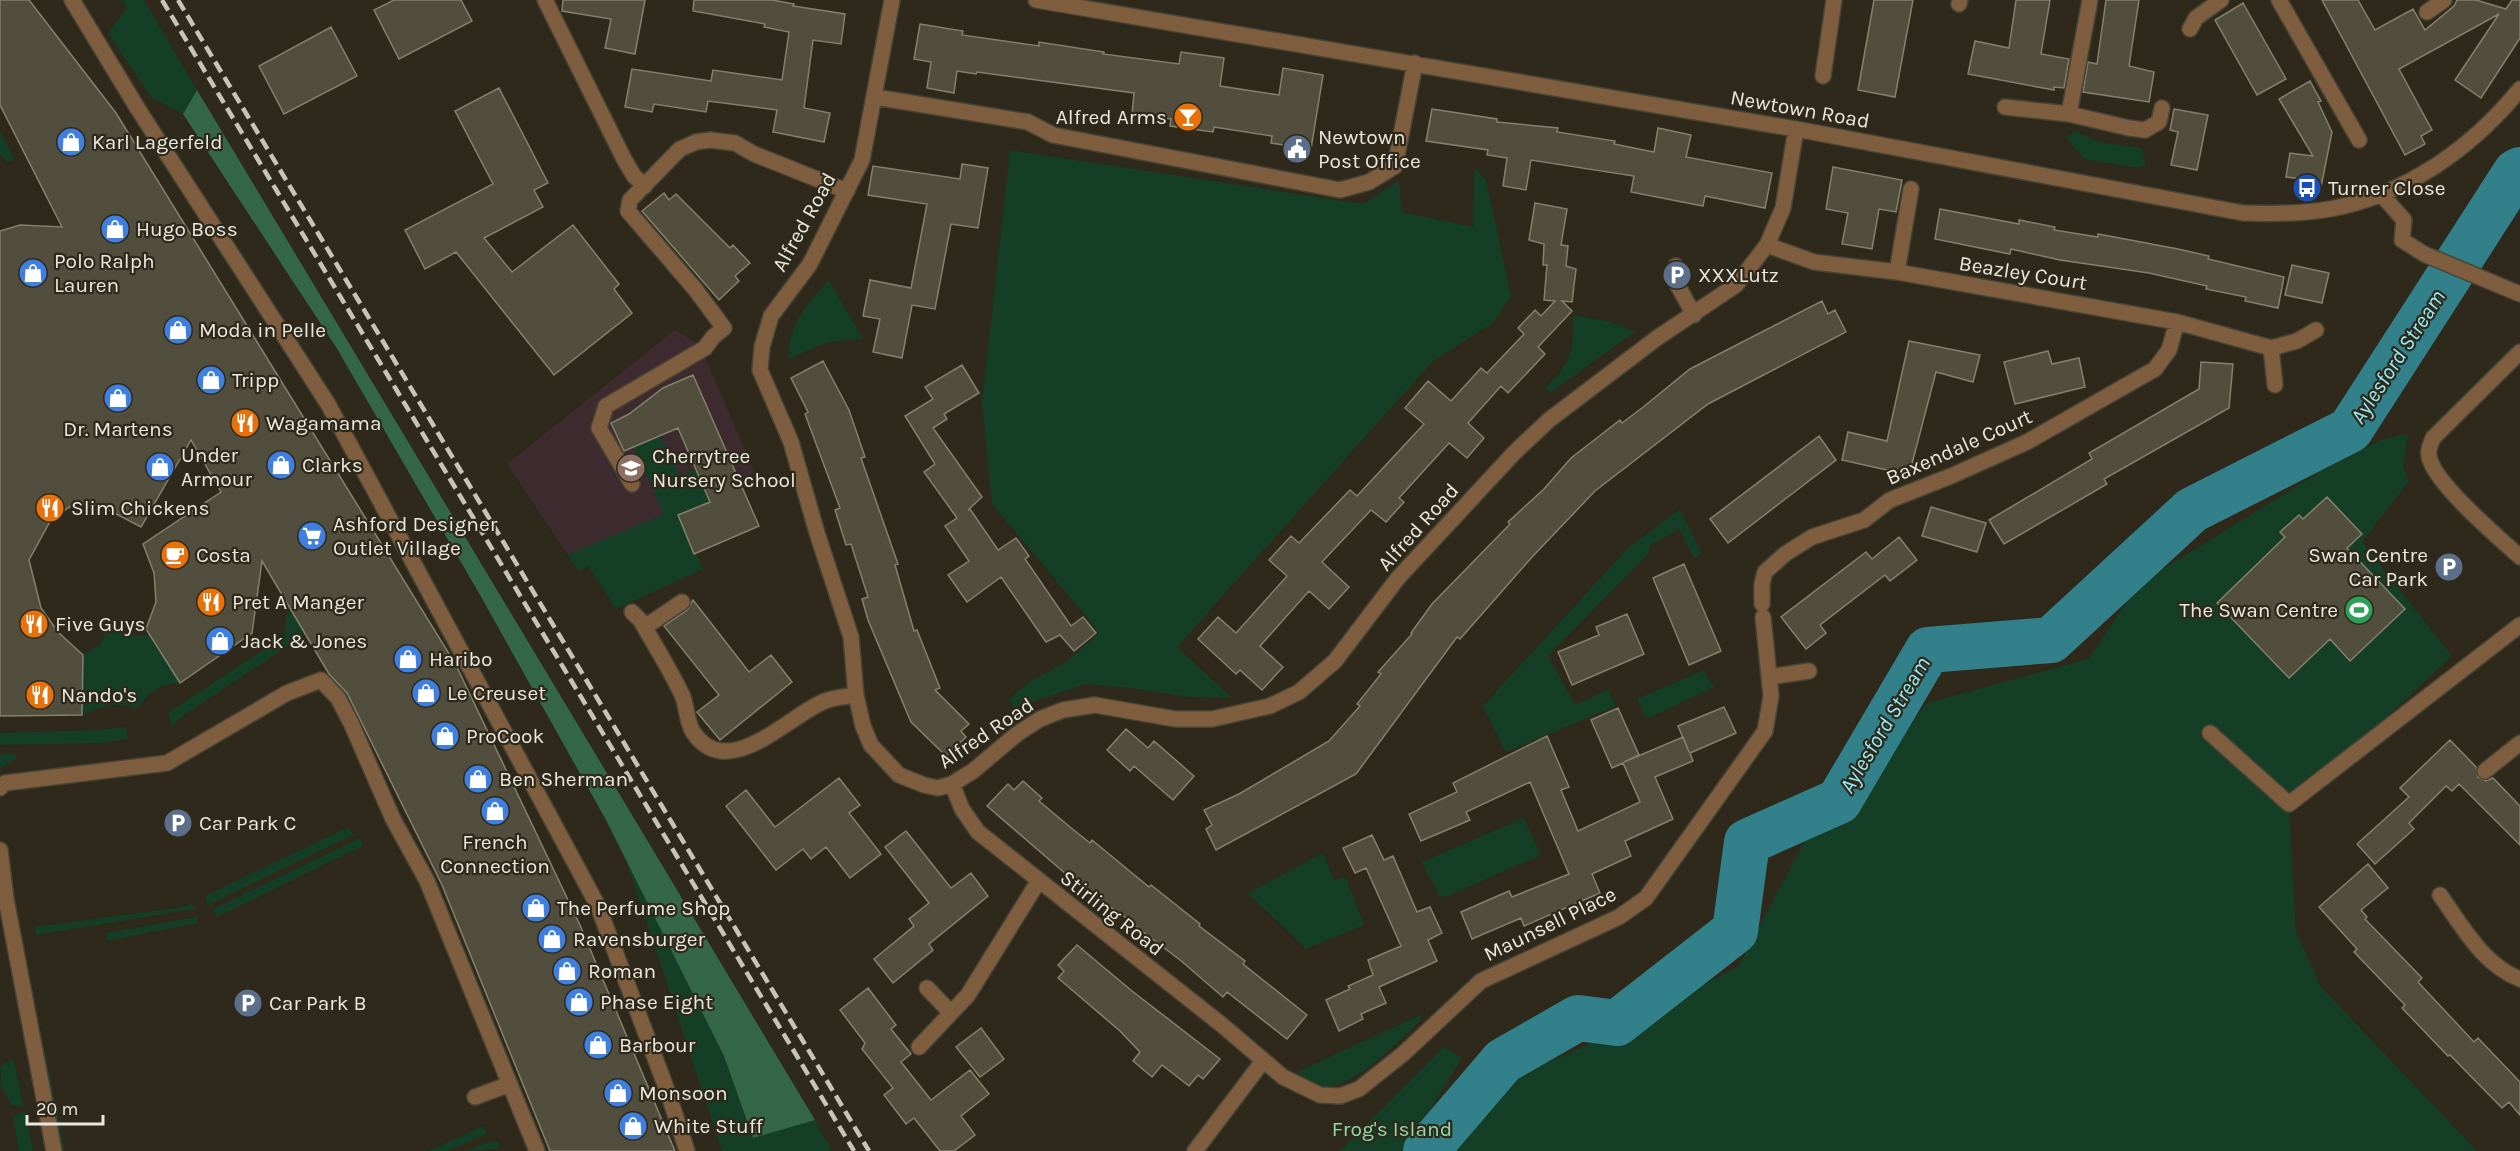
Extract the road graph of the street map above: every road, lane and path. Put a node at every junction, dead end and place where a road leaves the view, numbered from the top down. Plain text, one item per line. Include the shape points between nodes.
1 (72, 0) edge
2 (545, 0) edge
3 (892, 0) edge
4 (1036, 0) edge
5 (1834, 0) edge
6 (2090, 0) edge
7 (2221, 0) edge
8 (2279, 0) edge
9 (2444, 0) edge
10 (2427, 12) dead end
11 (2190, 29) dead end
12 (1415, 63) junction
13 (1823, 76) dead end
14 (2520, 89) edge
15 (875, 97) junction
16 (2005, 106) dead end
17 (2162, 108) dead end
18 (2069, 114) junction
19 (1796, 129) junction
20 (2359, 140) dead end
21 (645, 186) junction
22 (1911, 189) dead end
23 (847, 191) junction
24 (2381, 194) junction
25 (1767, 245) junction
26 (1676, 266) dead end
27 (1897, 272) junction
28 (2516, 293) edge
29 (1694, 315) junction
30 (2177, 322) junction
31 (2316, 330) dead end
32 (2271, 348) junction
33 (2520, 352) edge
34 (2275, 385) dead end
35 (632, 484) dead end
36 (2520, 557) edge
37 (682, 602) dead end
38 (1763, 610) joint
39 (632, 612) dead end
40 (2520, 625) edge
41 (645, 627) junction
42 (1809, 671) dead end
43 (1769, 677) junction
44 (856, 695) junction
45 (2210, 733) dead end
46 (2520, 743) edge
47 (2485, 771) dead end
48 (952, 784) junction
49 (0, 788) edge
50 (0, 850) edge
51 (1038, 882) junction
52 (2440, 896) dead end
53 (2520, 979) edge
54 (927, 988) dead end
55 (951, 1013) junction
56 (919, 1047) dead end
57 (1263, 1061) junction
58 (510, 1084) junction
59 (475, 1097) dead end
60 (54, 1151) edge
61 (537, 1151) edge
62 (687, 1151) edge
63 (1195, 1151) edge

1 - 62 street via 328,404 592,896
2 - 21 street via 624,159
3 - 15 street, Alfred Road
4 - 12 street, Newtown Road
5 - 13 street via 1823,32
6 - 18 street
7 - 11 street via 2196,18
8 - 20 street
9 - 10 street
12 - 15 street via 1395,166 1369,182 1340,190 1053,135 1028,122
12 - 19 street, Newtown Road
14 - 24 street, Newtown Road via 2460,150
15 - 23 street, Alfred Road via 862,160
16 - 18 street
17 - 18 street via 2159,123 2145,130
19 - 24 street, Newtown Road via 2243,213 2330,209
19 - 25 street, Alfred Road via 1783,208
21 - 23 street via 680,149 710,140 735,143
21 - 35 street via 630,200 628,211 724,328 705,348 606,406 599,428
22 - 27 street
23 - 44 street, Alfred Road via 810,264 771,316 760,370 791,442 851,637
24 - 28 street via 2404,220 2403,240 2424,254
25 - 27 street, Beazley Court via 1814,262
25 - 29 street, Alfred Road via 1736,285
26 - 29 street via 1672,275
27 - 30 street, Beazley Court
29 - 48 street, Alfred Road via 1657,338 1549,420 1515,452 1398,578 1335,661 1299,692 1270,706 1212,719 1176,719 1095,705 1063,710 1040,718
30 - 32 street, Beazley Court
30 - 38 street, Baxendale Court via 2169,350 2155,369 2027,442 1890,500 1864,520 1812,537 1785,554 1765,572
31 - 32 street
32 - 34 street
33 - 36 street via 2433,438 2428,451 2430,461 2455,495
37 - 41 street
38 - 43 street, Maunsell Place
39 - 41 street
40 - 45 street via 2289,804
41 - 44 street via 683,699 692,732 717,750 737,752 826,700
42 - 43 street
43 - 57 street, Maunsell Place via 1770,711 1765,731 1662,878 1632,909 1481,981 1359,1089 1340,1095 1320,1095 1283,1077
44 - 48 street, Alfred Road via 870,745 899,775 938,788
46 - 47 street
48 - 51 street, Stirling Road via 962,809 978,832
49 - 58 street via 5,783 167,763 288,693 321,680 338,698 393,819 427,881
50 - 60 street
51 - 55 street via 968,995
51 - 57 street, Stirling Road
52 - 53 street via 2478,948 2504,973
54 - 55 street
55 - 56 street
57 - 63 street
58 - 59 street
58 - 61 street

